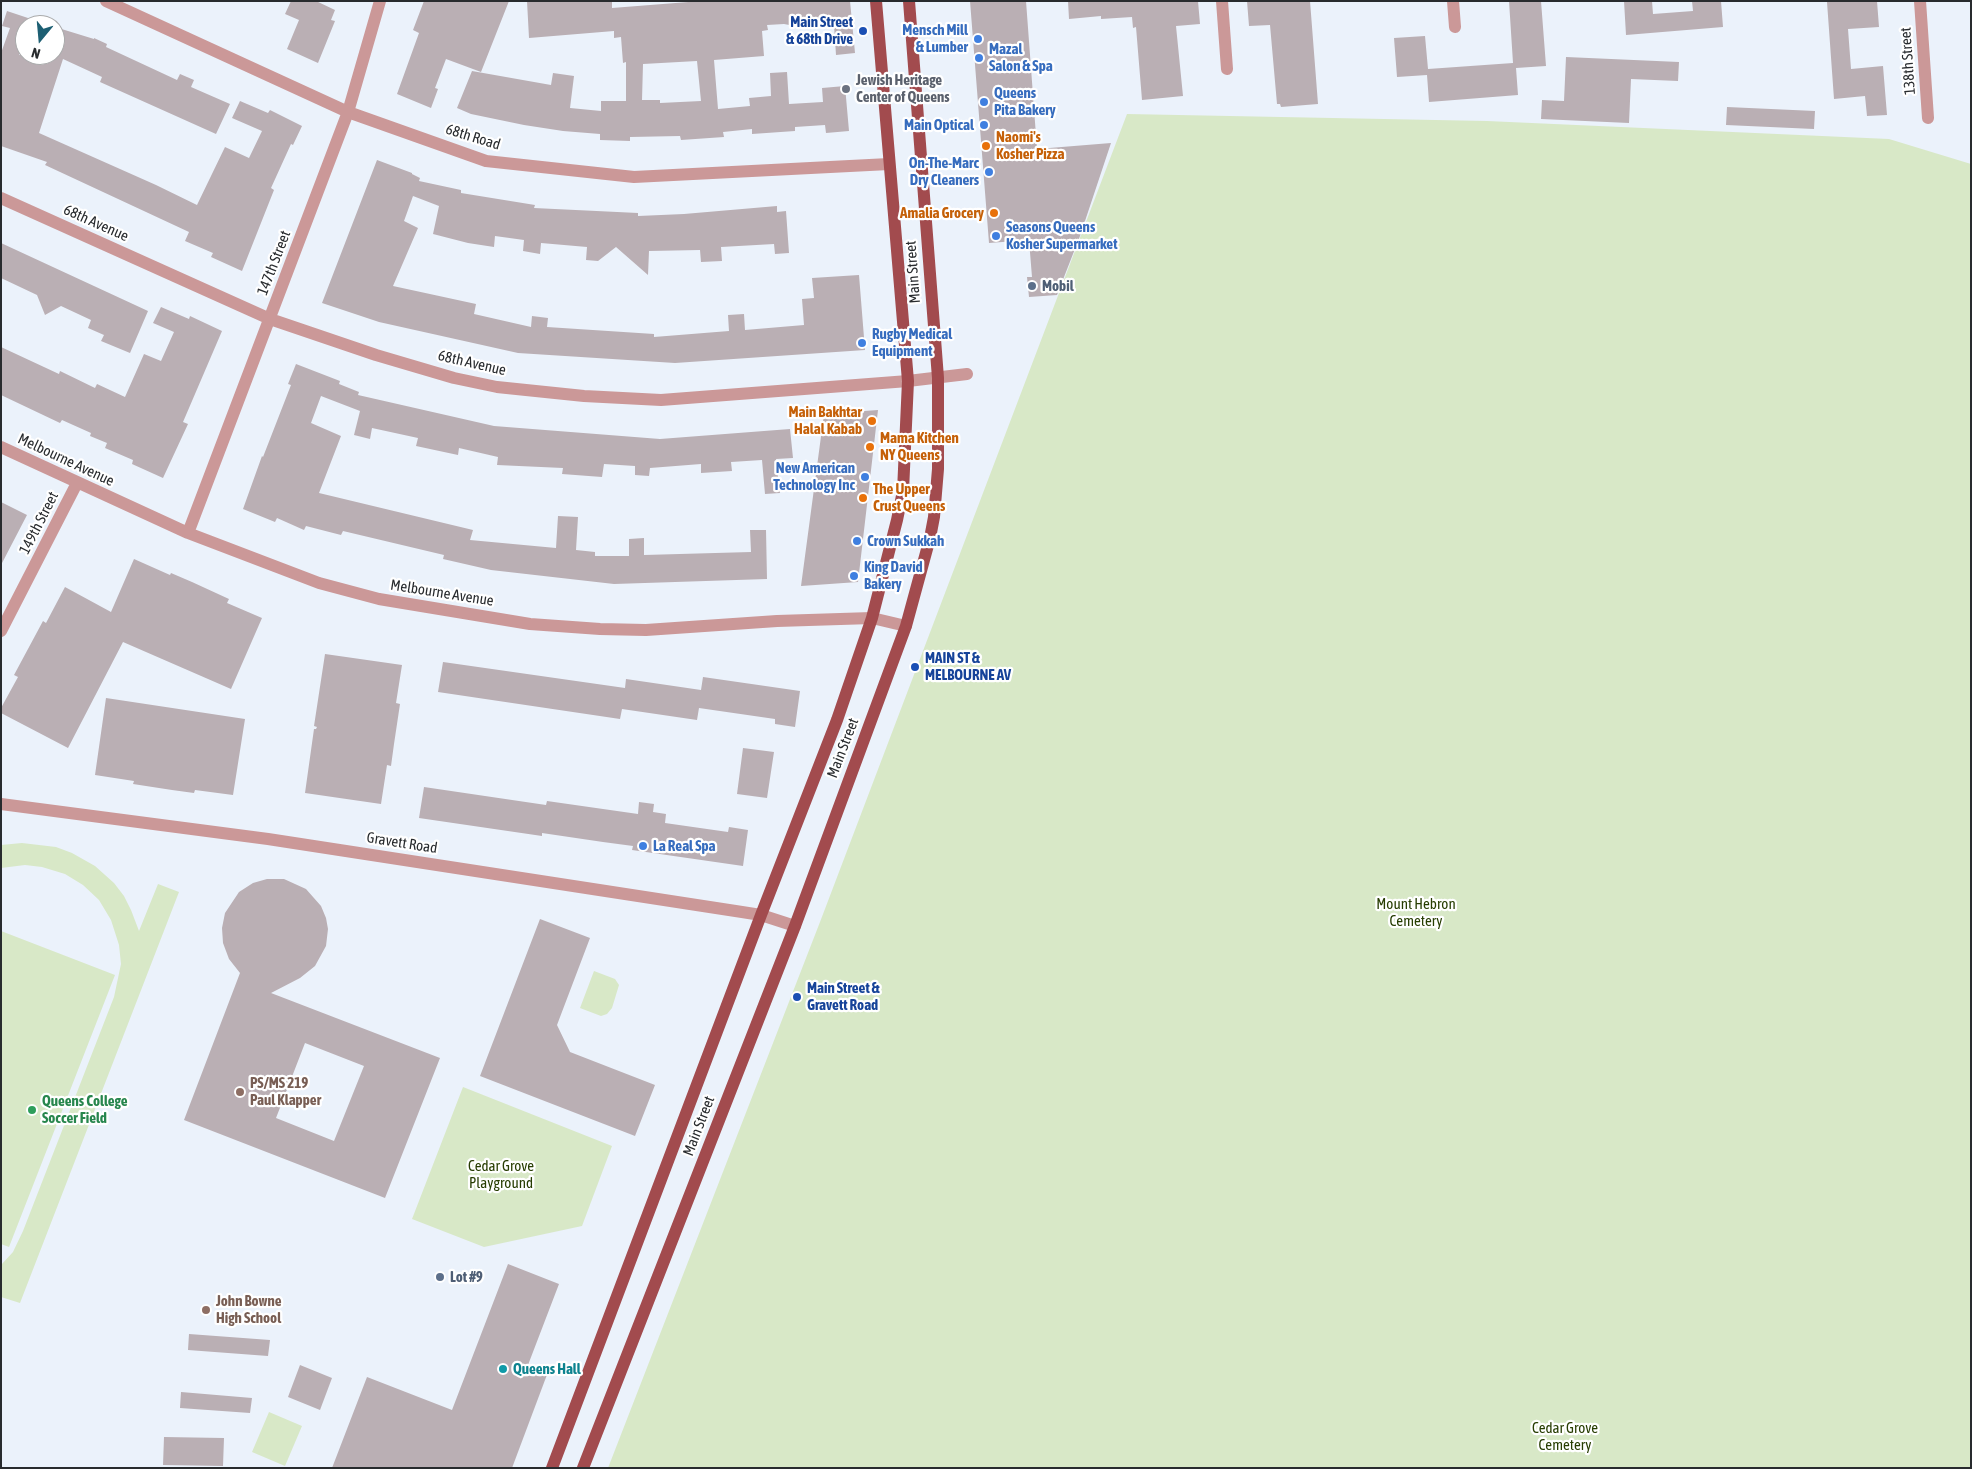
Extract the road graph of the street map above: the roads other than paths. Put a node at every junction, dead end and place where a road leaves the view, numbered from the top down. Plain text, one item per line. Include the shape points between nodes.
1 (106, 1) edge
2 (380, 1) edge
3 (876, 1) edge
4 (909, 1) edge
5 (1222, 1) edge
6 (1453, 1) edge
7 (1920, 1) edge
8 (1455, 27) dead end
9 (1227, 69) dead end
10 (348, 112) junction
11 (1928, 118) dead end
12 (889, 164) junction
13 (1, 198) edge
14 (270, 319) junction
15 (967, 374) dead end
16 (938, 378) junction
17 (908, 381) junction
18 (1, 447) edge
19 (77, 483) junction
20 (188, 533) junction
21 (872, 618) junction
22 (906, 626) junction
23 (1, 631) edge
24 (1, 804) edge
25 (762, 915) junction
26 (795, 926) junction
27 (552, 1468) edge
28 (583, 1468) edge

1 - 10 street, 68th Road
2 - 10 street, 147th Street
3 - 12 main road, Main Street
4 - 16 main road, Main Street
5 - 9 street
6 - 8 street
7 - 11 street, 138th Street
10 - 12 street, 68th Road via 486,161 634,178
10 - 14 street, 147th Street
12 - 17 main road, Main Street
13 - 14 street, 68th Avenue
14 - 17 street, 68th Avenue via 454,378 497,387 584,396 661,400
14 - 20 street, 147th Street
15 - 16 street, 68th Avenue
16 - 17 street, 68th Avenue
16 - 22 main road, Main Street via 938,469 934,517
17 - 21 main road, Main Street via 903,491
18 - 19 street, Melbourne Avenue
19 - 20 street, Melbourne Avenue
19 - 23 street, 149th Street
20 - 21 street, Melbourne Avenue via 319,583 379,599 530,624 646,630
21 - 22 street, Melbourne Avenue
21 - 25 main road, Main Street via 838,720
22 - 26 main road, Main Street
24 - 25 street, Gravett Road via 277,841
25 - 26 street, Gravett Road
25 - 27 main road, Main Street
26 - 28 main road, Main Street

